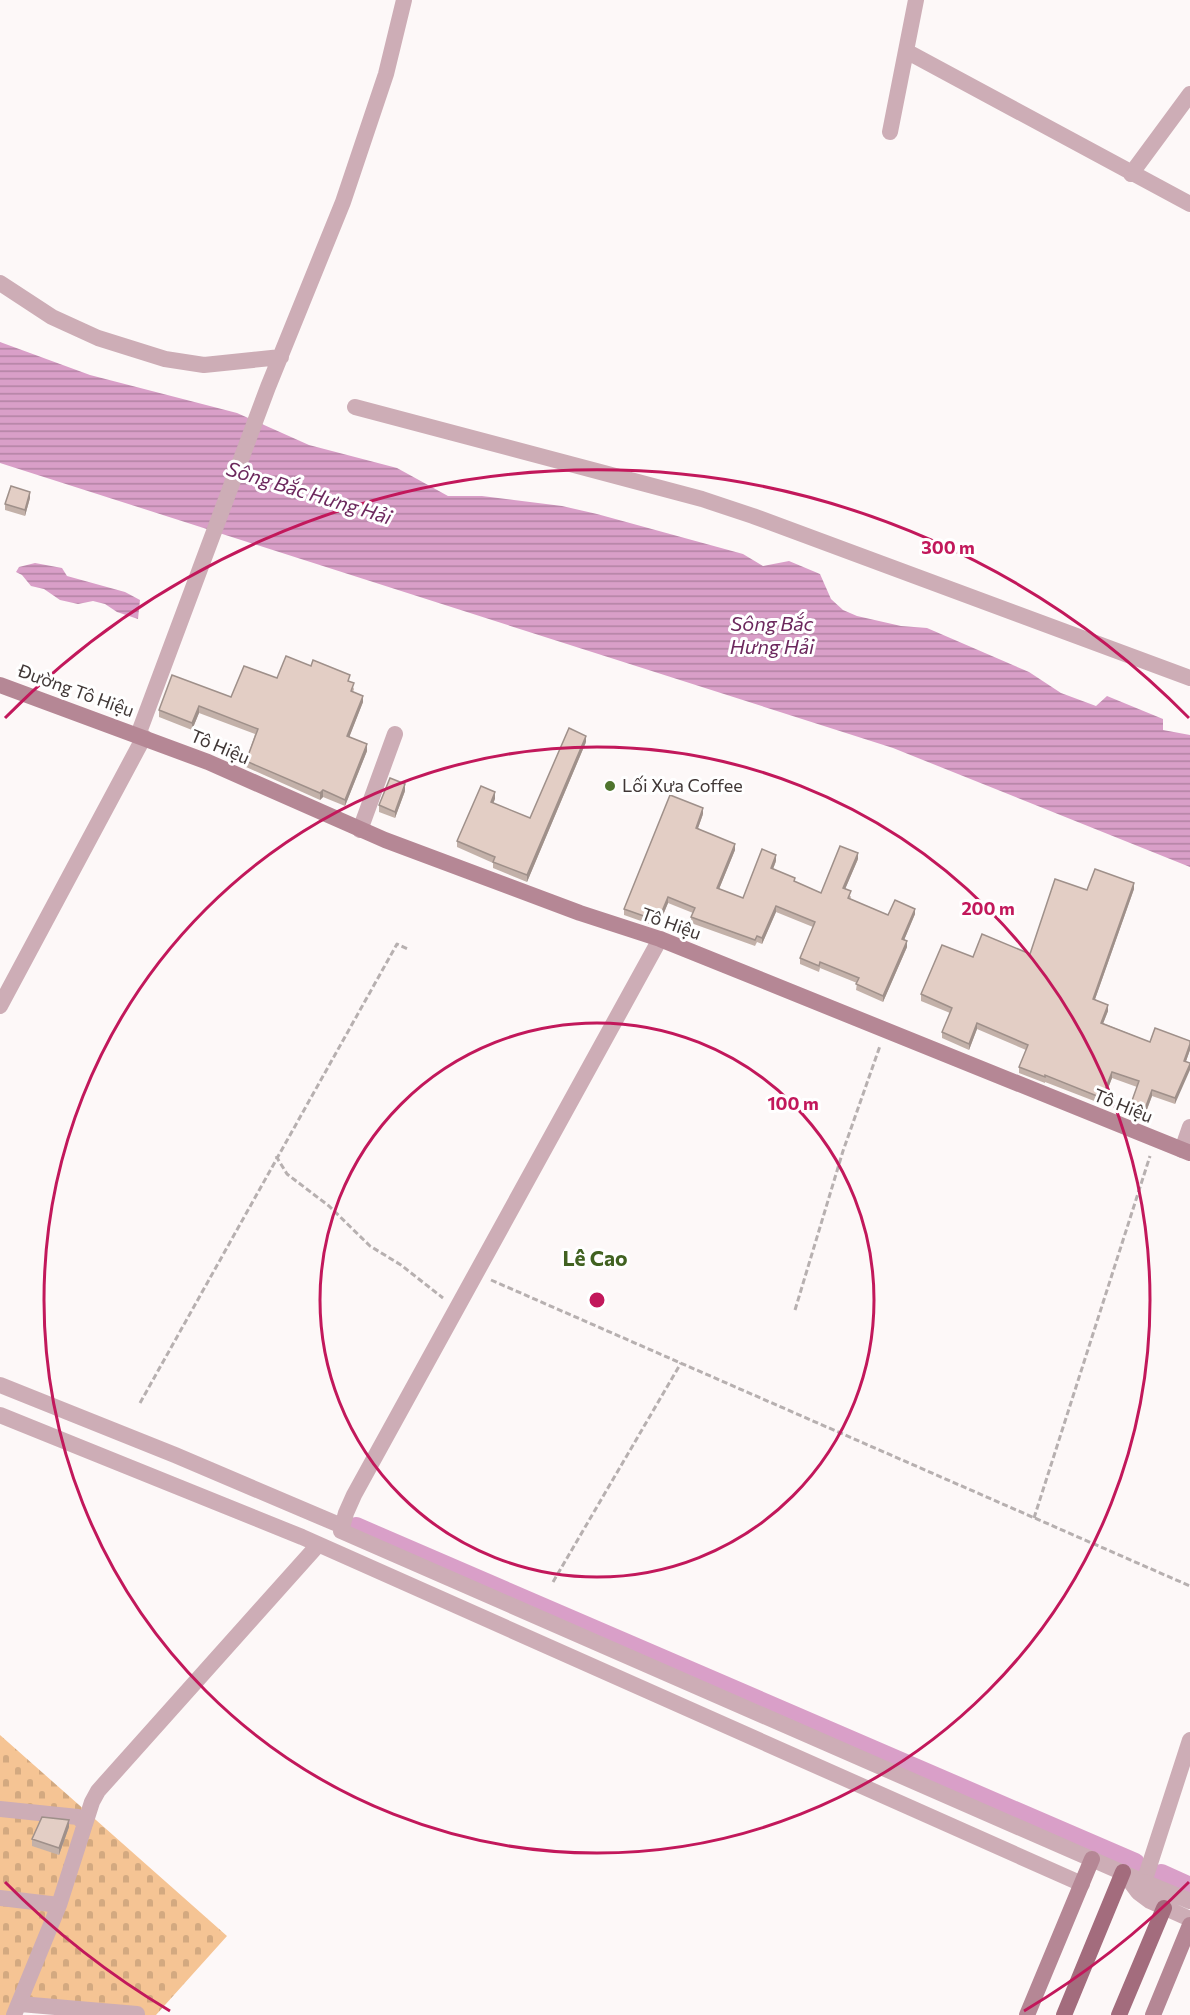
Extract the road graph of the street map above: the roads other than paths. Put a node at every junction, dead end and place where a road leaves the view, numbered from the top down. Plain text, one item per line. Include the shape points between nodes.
1 (404, 0) edge
2 (916, 0) edge
3 (906, 51) junction
4 (1190, 94) edge
5 (890, 132) dead end
6 (1131, 174) junction
7 (1190, 204) edge
8 (0, 283) edge
9 (280, 357) junction
10 (355, 407) dead end
11 (1190, 678) edge
12 (0, 685) edge
13 (394, 734) dead end
14 (141, 736) junction
15 (360, 830) junction
16 (660, 939) junction
17 (0, 1006) edge
18 (1190, 1127) edge
19 (1186, 1151) edge
20 (0, 1385) edge
21 (0, 1415) edge
22 (342, 1526) junction
23 (356, 1538) junction
24 (318, 1545) junction
25 (347, 1558) junction
26 (1190, 1740) edge
27 (0, 1809) edge
28 (85, 1824) junction
29 (1092, 1859) junction
30 (1123, 1872) junction
31 (1144, 1882) junction
32 (1082, 1884) junction
33 (0, 1898) edge
34 (1190, 1901) edge
35 (59, 1905) junction
36 (1164, 1908) junction
37 (1190, 1919) edge
38 (1190, 1925) edge
39 (17, 2010) edge
40 (137, 2014) edge
41 (1027, 2015) edge
42 (1064, 2015) edge
43 (1119, 2015) edge
44 (1153, 2015) edge

1 - 9 street via 386,74 343,202
2 - 3 street
3 - 5 street
3 - 6 street
4 - 6 street
6 - 7 street
8 - 9 street via 79,330 165,359 204,365
9 - 14 street
10 - 11 street via 702,498
12 - 14 main road, Đường Tô Hiệu
13 - 15 street
14 - 15 main road, Tô Hiệu
14 - 17 street
15 - 16 main road, Tô Hiệu
16 - 19 main road, Tô Hiệu
16 - 22 street via 354,1495
18 - 19 street
20 - 22 street
21 - 24 street
22 - 23 street via 341,1531
23 - 25 street
23 - 29 street
24 - 25 street
24 - 28 street via 98,1791
25 - 32 street
26 - 31 street
27 - 28 street via 78,1817
28 - 35 street
29 - 30 street
29 - 32 main road
30 - 31 street
30 - 36 street via 1138,1892
30 - 42 main road
31 - 34 street
32 - 41 main road
33 - 35 street
35 - 39 street
36 - 37 street
36 - 43 main road
38 - 44 main road
39 - 40 street

